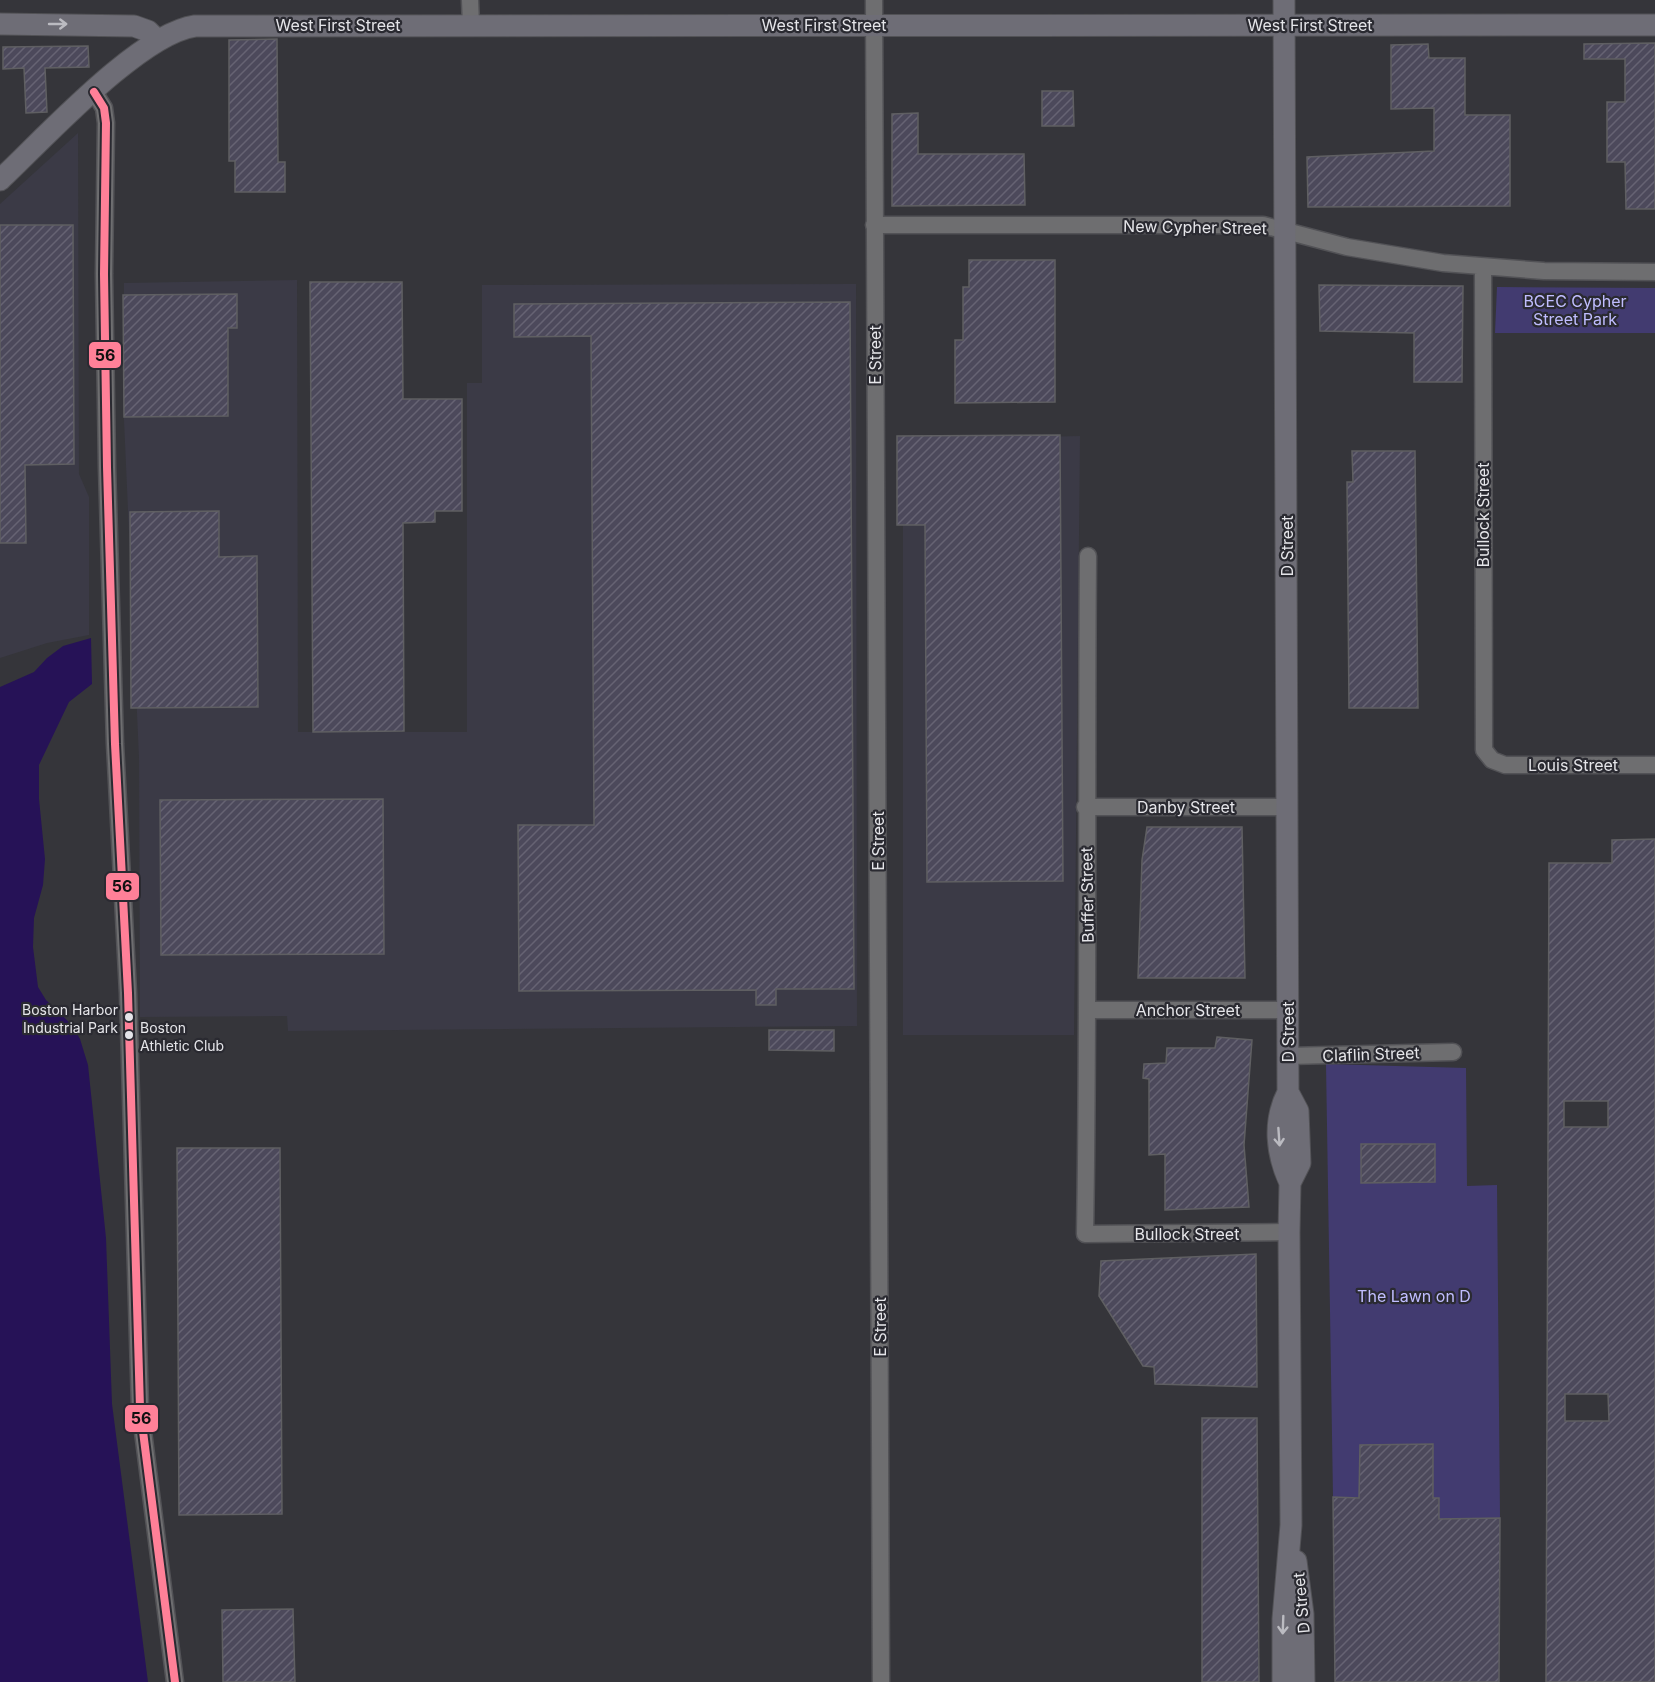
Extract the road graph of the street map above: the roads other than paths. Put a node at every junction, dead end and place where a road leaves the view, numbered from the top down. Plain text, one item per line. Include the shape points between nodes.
1 (470, 0) edge
2 (874, 0) edge
3 (1284, 0) edge
4 (0, 24) edge
5 (471, 25) junction
6 (874, 25) junction
7 (1284, 25) junction
8 (1655, 25) edge
9 (157, 40) junction
10 (94, 92) junction
11 (0, 180) edge
12 (874, 225) junction
13 (1287, 232) junction
14 (1483, 267) junction
15 (1655, 272) edge
16 (1088, 556) dead end
17 (1492, 760) joint
18 (1655, 765) edge
19 (1085, 807) junction
20 (1288, 807) junction
21 (1089, 1010) junction
22 (1288, 1010) junction
23 (1453, 1052) dead end
24 (1288, 1056) junction
25 (1289, 1232) junction
26 (1085, 1234) joint
27 (1291, 1525) junction
28 (175, 1682) edge
29 (881, 1682) edge
30 (1283, 1682) edge
31 (1304, 1682) edge

1 - 5 street
2 - 6 street, E Street
3 - 7 main road, D Street
4 -> 9 main road via 134,26 148,31
5 - 6 main road, West First Street
5 - 9 main road, West First Street via 207,25 185,27
6 - 7 main road, West First Street
6 - 12 street, E Street
7 - 8 main road, West First Street
7 - 13 main road, D Street
9 - 10 main road, West First Street
10 - 11 main road, West First Street
10 - 28 street via 104,108 106,123 108,479 140,1408
12 - 13 street, New Cypher Street via 1263,225
12 - 29 street, E Street
13 - 14 street, New Cypher Street via 1372,252
13 - 20 main road, D Street
14 - 15 street, New Cypher Street
14 - 17 street, Bullock Street via 1483,741
16 - 19 street, Buffer Street
17 - 18 street, Louis Street via 1510,765
19 - 20 street, Danby Street
19 - 21 street, Buffer Street
20 - 22 main road, D Street
21 - 22 street, Anchor Street
21 - 26 street, Buffer Street
22 - 24 main road, D Street
23 - 24 street, Claflin Street
24 - 25 main road, D Street via 1288,1092 1278,1111 1278,1120 1281,1163 1290,1183
25 - 26 street, Bullock Street
25 - 27 main road, D Street
27 -> 30 main road, D Street via 1283,1619
27 - 31 main road, D Street via 1303,1614

